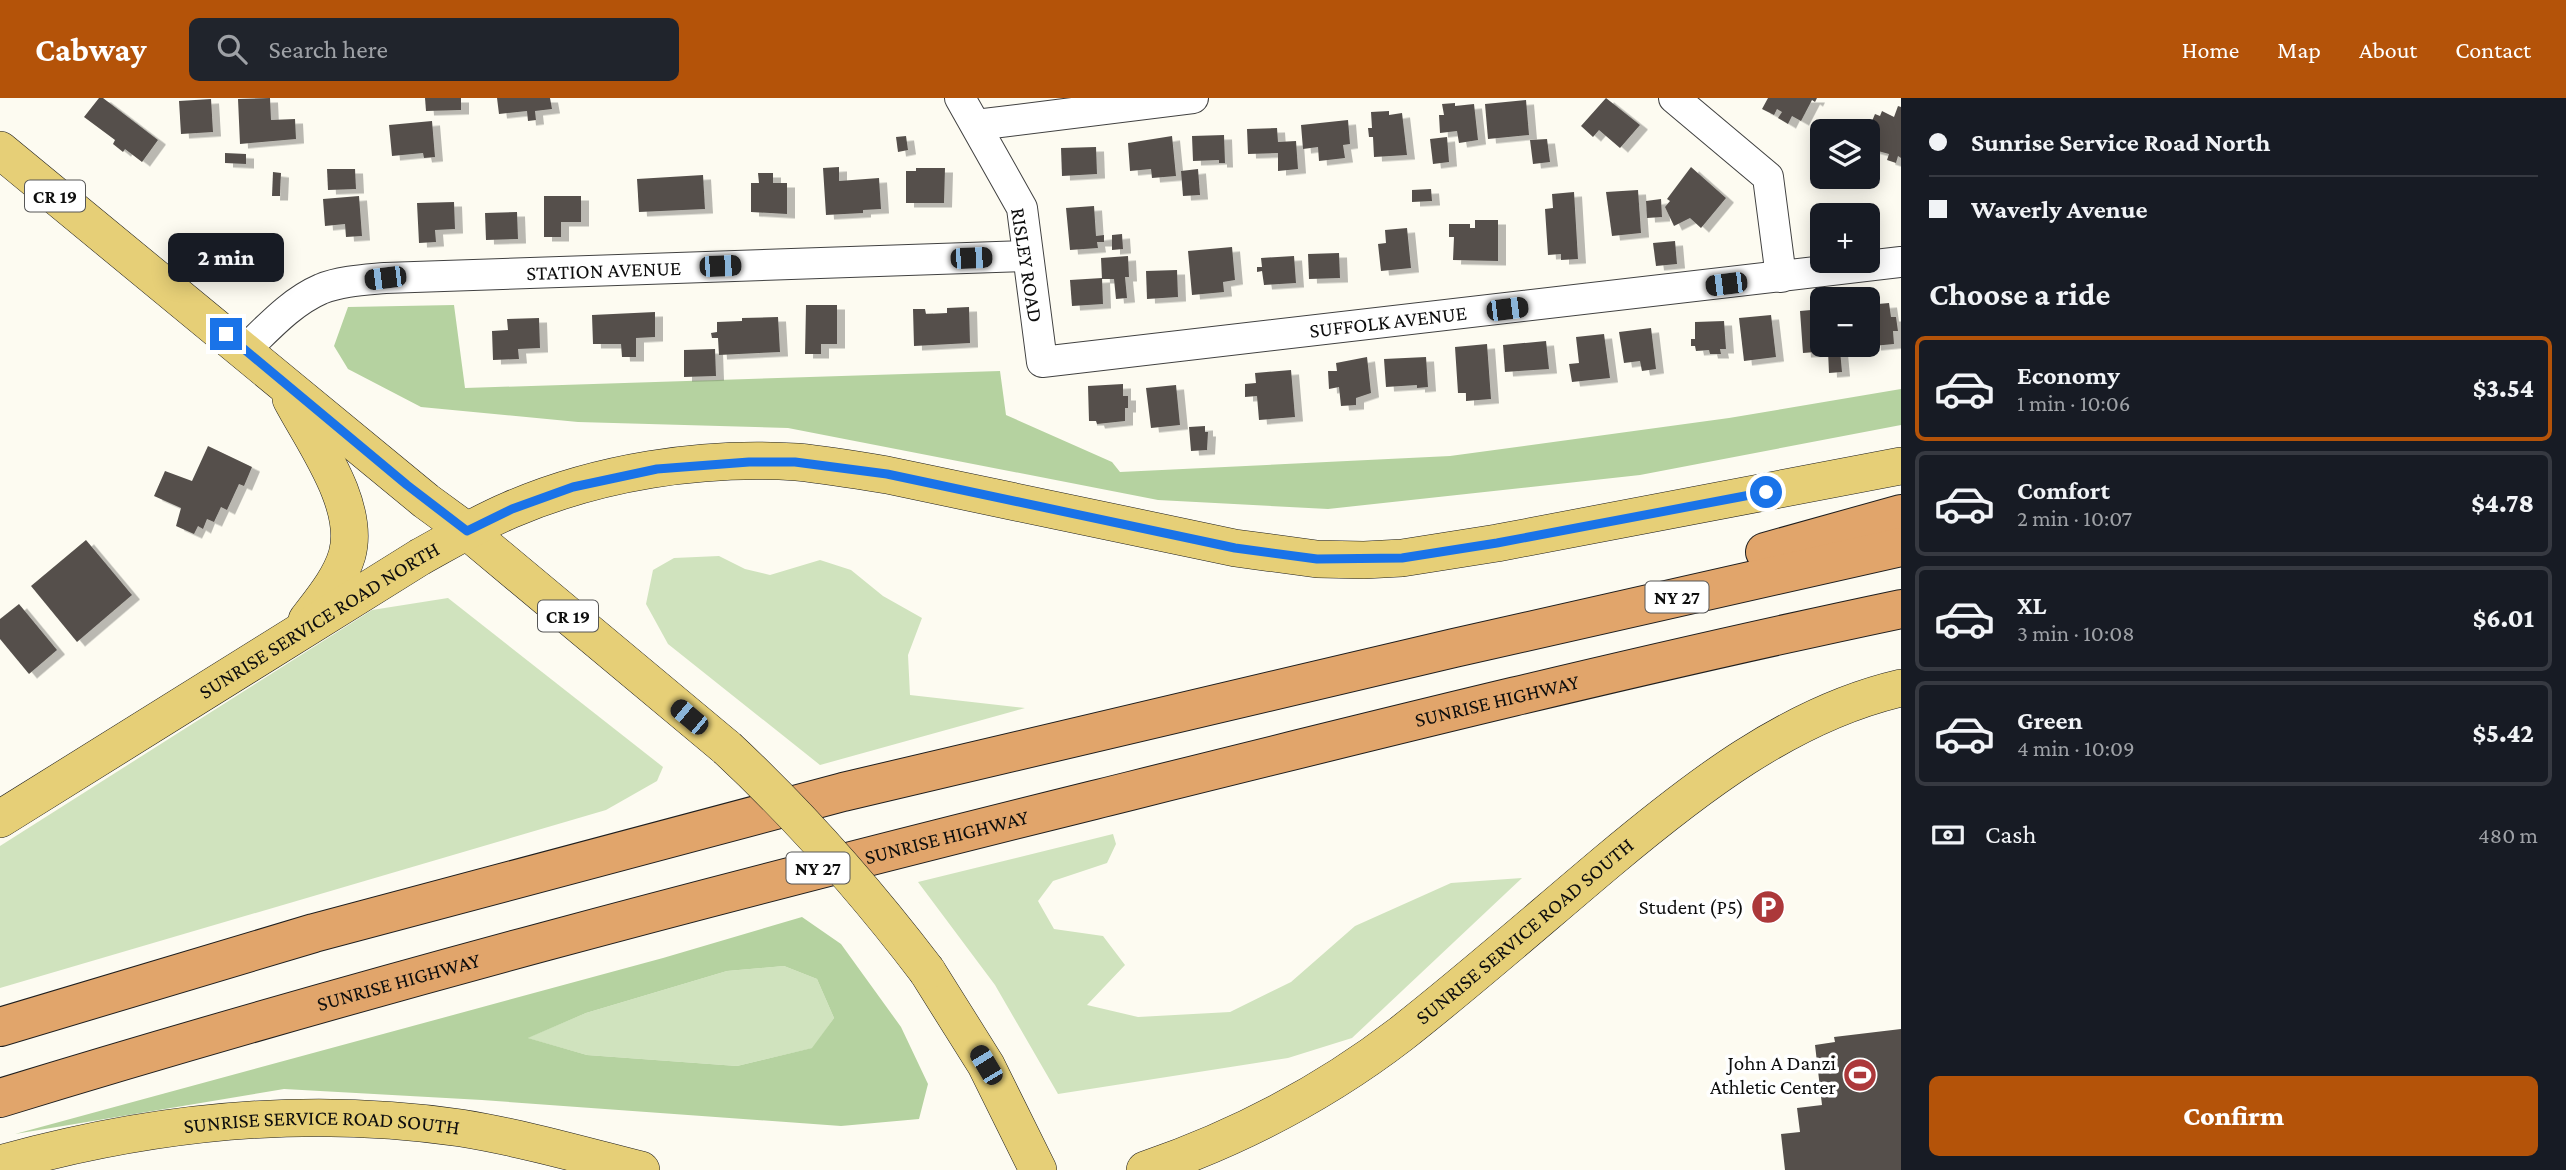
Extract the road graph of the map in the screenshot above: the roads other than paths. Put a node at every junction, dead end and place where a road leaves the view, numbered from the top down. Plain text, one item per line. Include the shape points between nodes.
1 (960, 98) edge
2 (1193, 98) edge
3 (1674, 98) edge
4 (976, 125) junction
5 (0, 150) edge
6 (1027, 256) junction
7 (1901, 262) edge
8 (1781, 277) junction
9 (245, 350) junction
10 (1042, 362) joint
11 (280, 379) junction
12 (1901, 466) edge
13 (1901, 514) edge
14 (467, 531) junction
15 (1901, 547) edge
16 (1901, 610) edge
17 (295, 635) junction
18 (1454, 648) junction
19 (1896, 690) edge
20 (0, 819) edge
21 (0, 1027) edge
22 (0, 1098) edge
23 (0, 1164) edge
24 (641, 1170) edge
25 (1038, 1170) edge
26 (1145, 1170) edge

1 - 4 street, RISLEY ROAD
2 - 4 street
3 - 8 street via 1768,177
4 - 6 street, RISLEY ROAD via 1022,208
5 - 9 main road, CR 19
6 - 9 street, STATION AVENUE via 373,279 321,289 302,299
6 - 10 street, RISLEY ROAD
7 - 8 street, SUFFOLK AVENUE
8 - 10 street, SUFFOLK AVENUE
9 - 11 main road, CR 19
11 - 14 main road, CR 19
11 - 17 main road via 336,483 349,531 348,552 336,579
12 - 14 main road, SUNRISE SERVICE ROAD NORTH via 1402,558 1275,555 887,474 795,462 706,463 618,476 512,509
13 - 18 highway
14 - 17 main road, SUNRISE SERVICE ROAD NORTH
14 - 25 main road, CR 19, bridge via 756,776 820,841 927,971 986,1065
15 - 18 highway, NY 27
16 - 22 highway, SUNRISE HIGHWAY / NY 27 via 1480,703 796,874 339,998
17 - 20 main road, SUNRISE SERVICE ROAD NORTH
18 - 21 highway, NY 27 via 999,754 638,845 314,933
19 - 26 main road, SUNRISE SERVICE ROAD SOUTH via 1795,729 1703,786 1402,1033 1337,1079 1265,1122
23 - 24 main road, SUNRISE SERVICE ROAD SOUTH via 88,1142 187,1125 355,1118 462,1128

